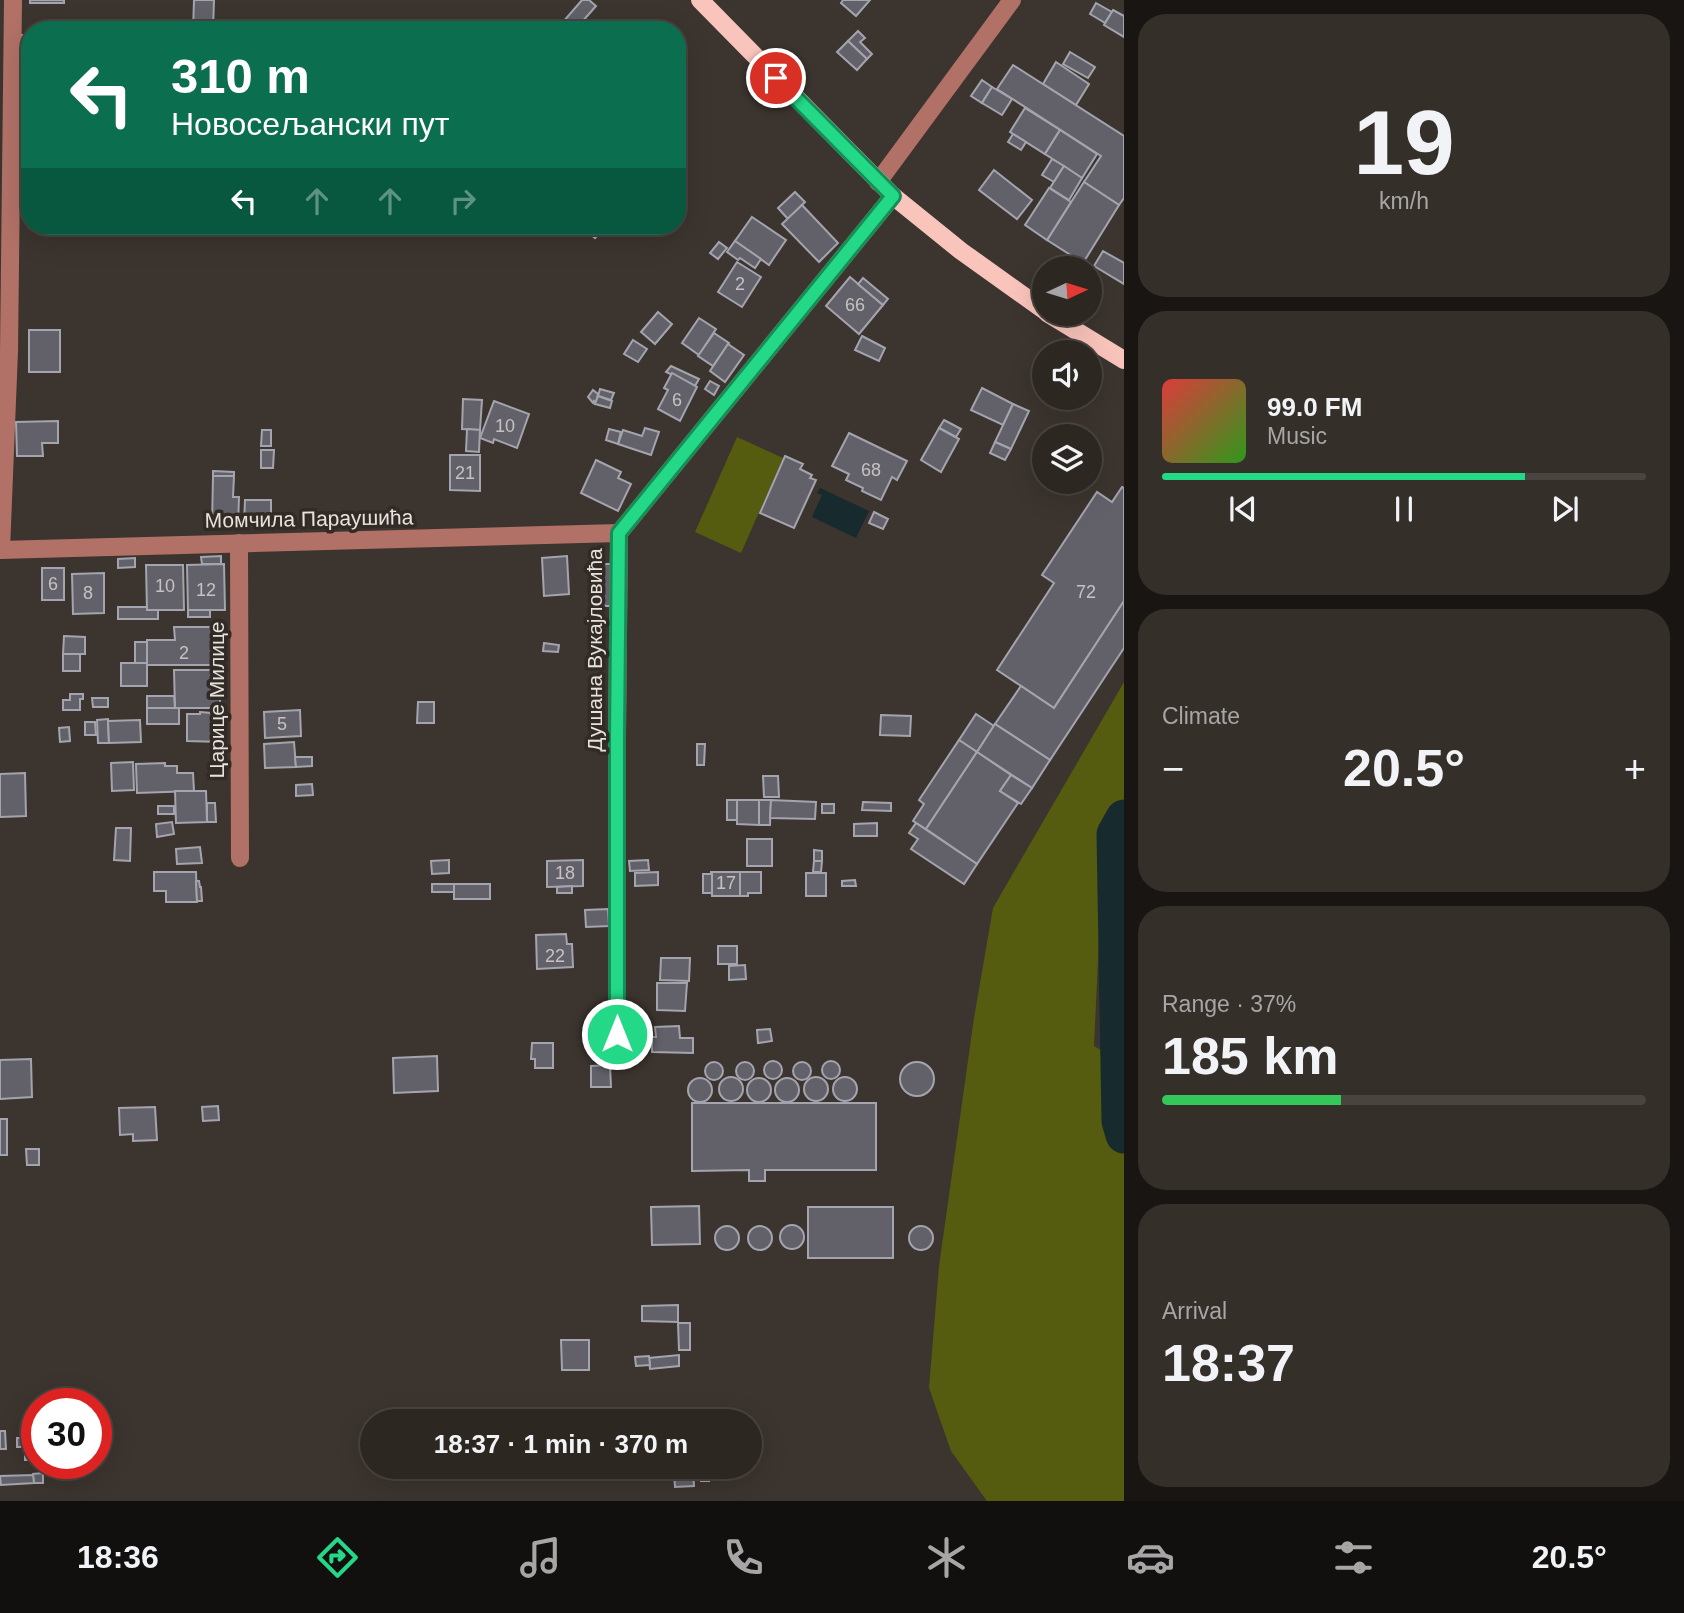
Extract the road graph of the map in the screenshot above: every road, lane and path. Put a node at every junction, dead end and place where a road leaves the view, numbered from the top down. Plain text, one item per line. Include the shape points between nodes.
1 (13, 0) edge
2 (699, 0) edge
3 (1012, 0) edge
4 (878, 182) junction
5 (893, 196) junction
6 (1032, 302) edge
7 (1069, 326) edge
8 (1124, 360) edge
9 (619, 533) junction
10 (239, 543) junction
11 (1, 550) edge
12 (240, 858) dead end
13 (617, 1034) dead end

1 - 11 street via 9,351
2 - 4 main road
3 - 4 street
4 - 5 main road
5 - 6 main road
5 - 9 street, Душана Вукајловића
7 - 8 main road
9 - 10 street, Момчила Параушића
9 - 13 street, Душана Вукајловића
10 - 11 street, Момчила Параушића
10 - 12 street, Царице Милице

